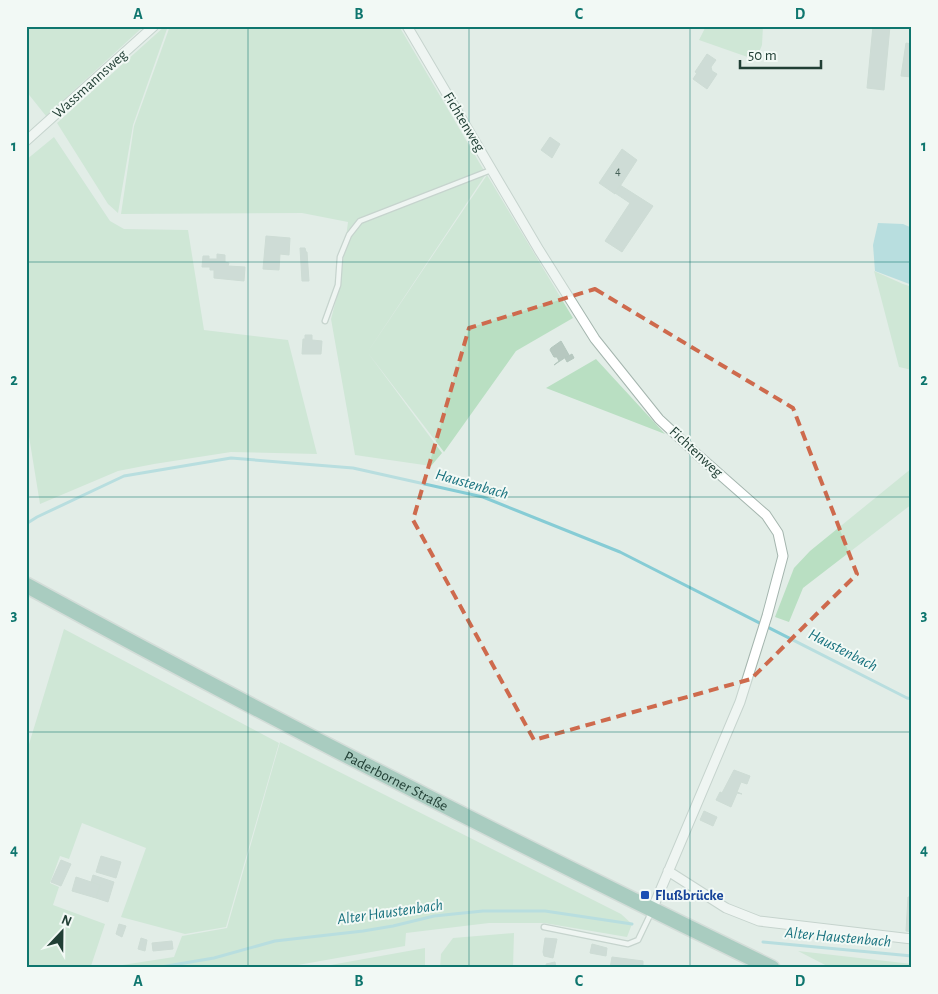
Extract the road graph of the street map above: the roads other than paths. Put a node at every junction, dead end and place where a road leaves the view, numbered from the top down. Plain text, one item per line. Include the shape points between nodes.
1 (154, 26) edge
2 (407, 26) edge
3 (26, 141) edge
4 (492, 169) junction
5 (325, 322) dead end
6 (26, 585) edge
7 (668, 871) junction
8 (652, 910) junction
9 (544, 927) dead end
10 (912, 939) edge
11 (772, 968) edge

1 - 3 street, Wassmannsweg
2 - 4 street, Fichtenweg
4 - 5 lane via 360,221 349,234 340,257 338,285
4 - 7 street, Fichtenweg via 595,339 660,419 766,515 778,533 783,556 740,702
6 - 8 main road, Paderborner Straße via 304,733
7 - 8 street, Fichtenweg
7 - 10 street via 726,908 758,921
8 - 9 lane via 638,940 628,944
8 - 11 main road, Paderborner Straße

